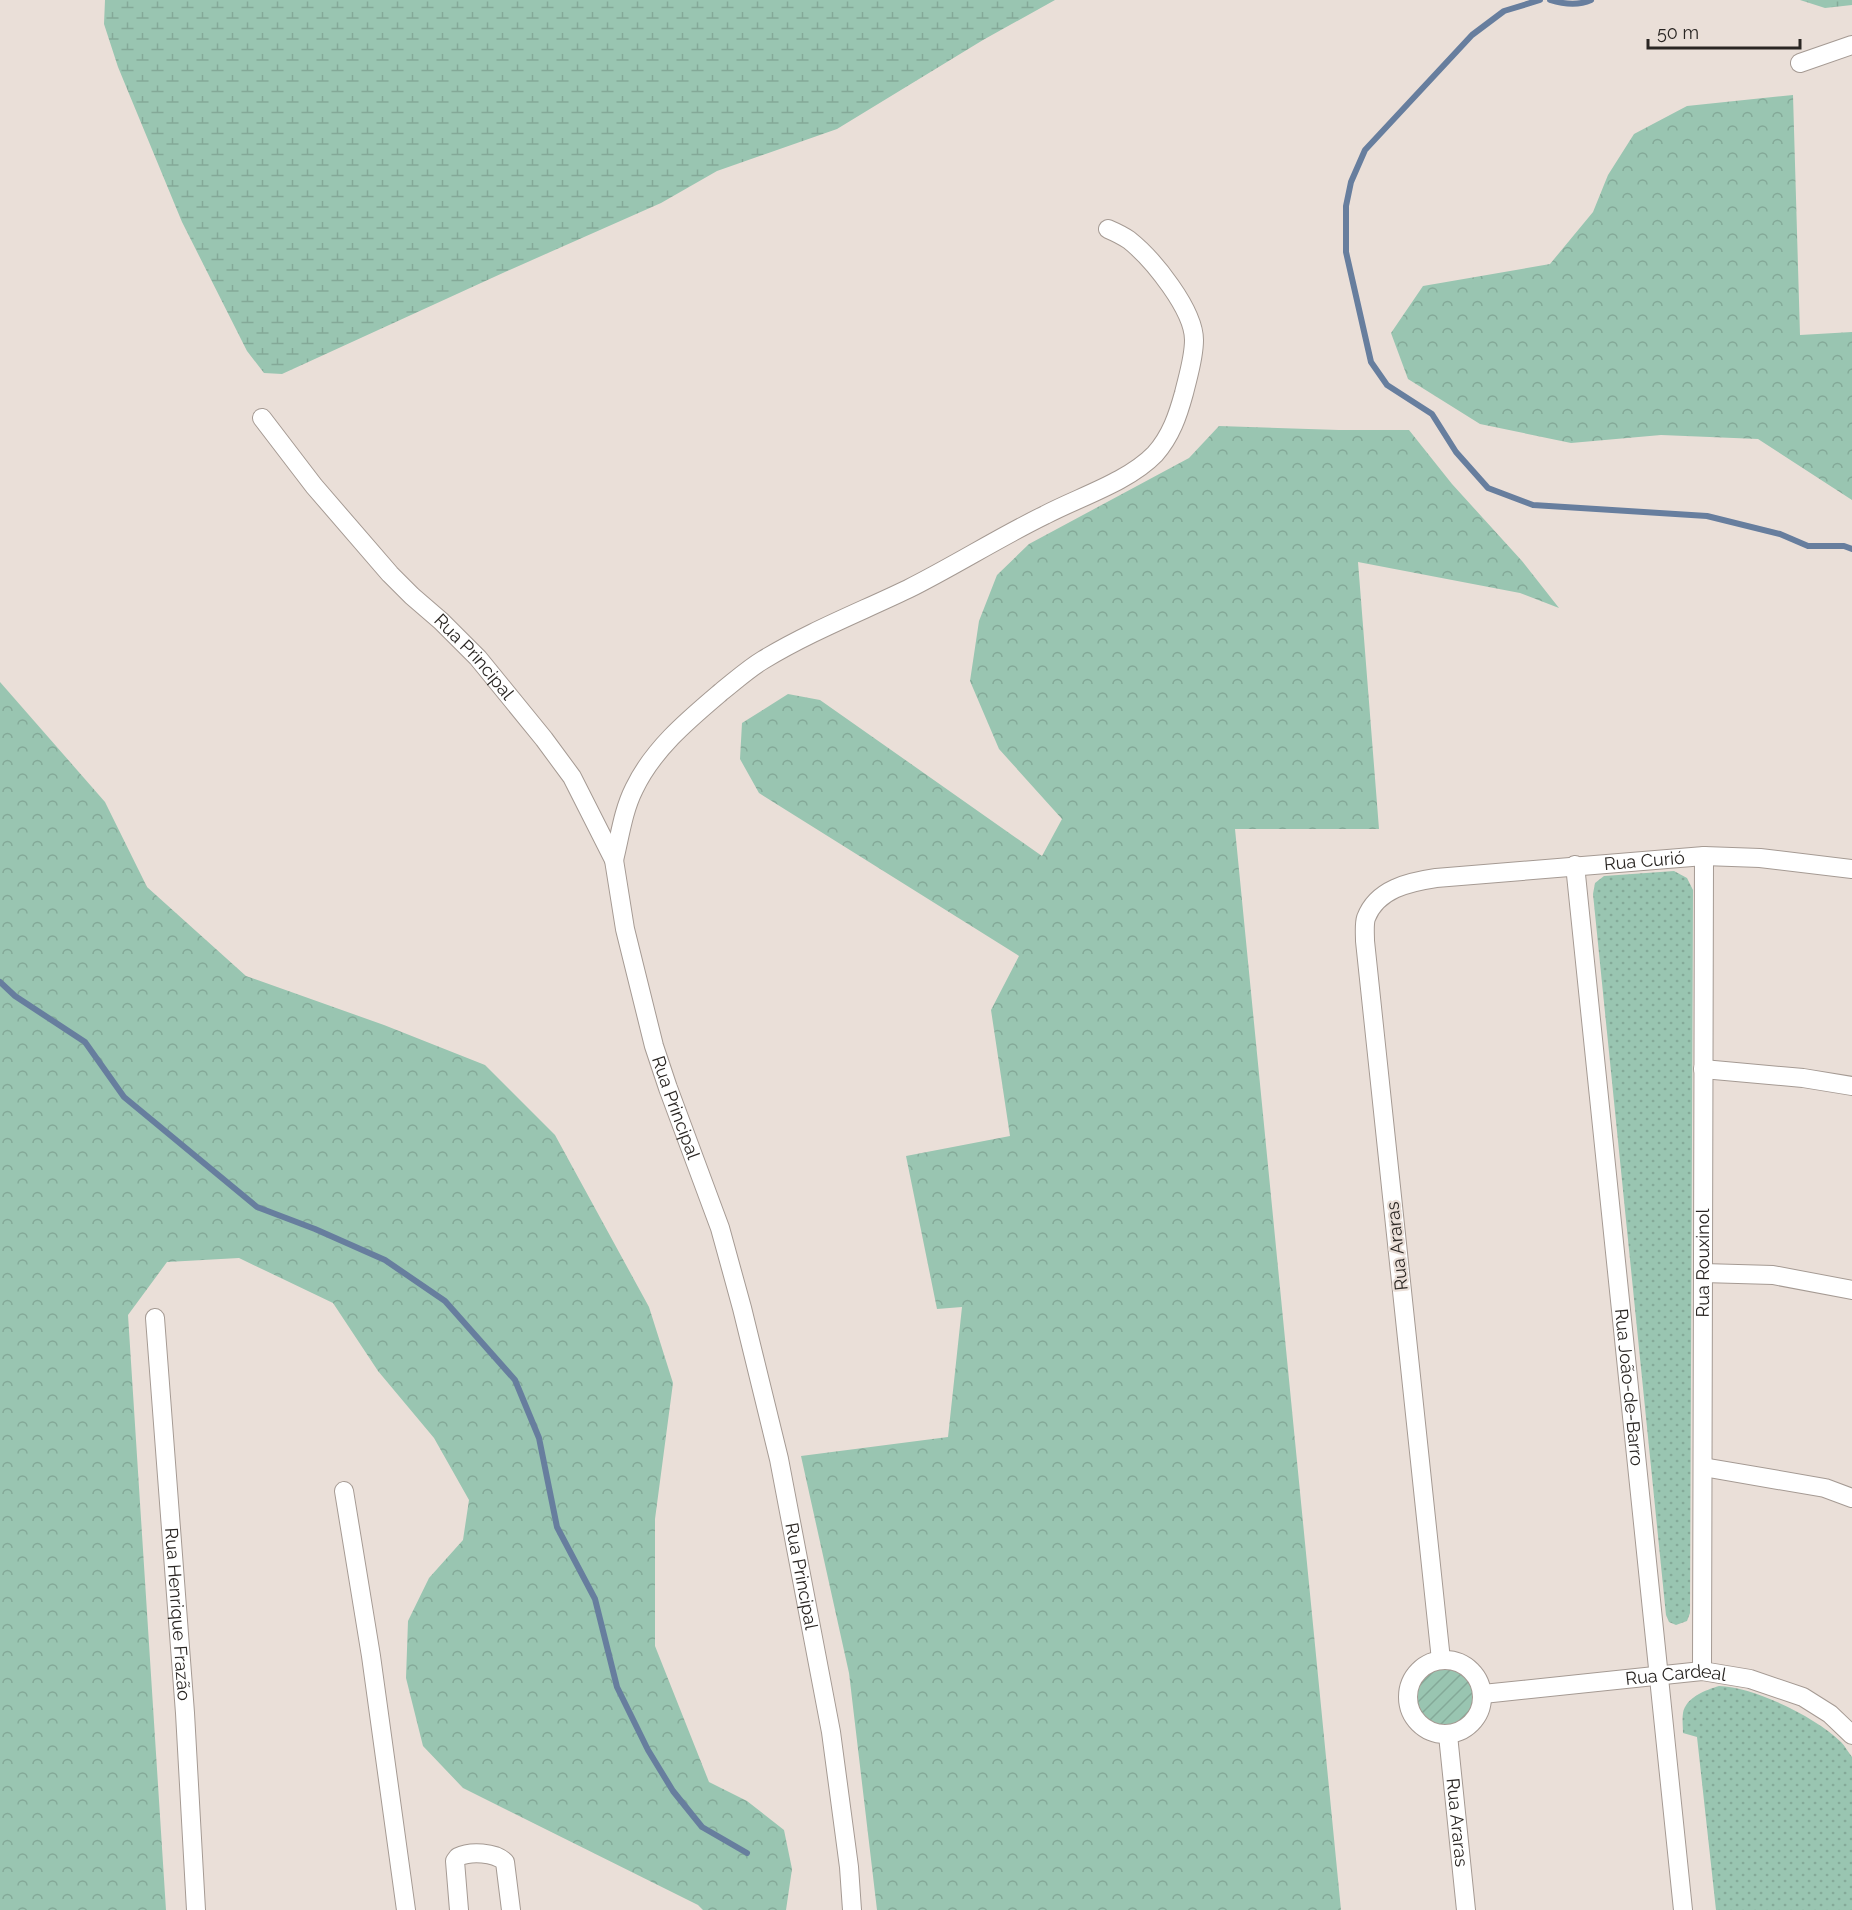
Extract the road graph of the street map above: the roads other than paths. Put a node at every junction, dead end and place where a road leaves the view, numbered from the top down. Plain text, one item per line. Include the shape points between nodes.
1 (1852, 45) edge
2 (1800, 63) dead end
3 (1108, 229) dead end
4 (262, 418) dead end
5 (1704, 856) junction
6 (614, 860) junction
7 (1575, 865) junction
8 (1852, 868) edge
9 (1436, 878) joint
10 (1703, 1069) junction
11 (1852, 1086) edge
12 (1703, 1273) junction
13 (1852, 1290) edge
14 (154, 1318) dead end
15 (1703, 1467) junction
16 (344, 1491) dead end
17 (1852, 1498) edge
18 (1441, 1660) junction
19 (1702, 1671) junction
20 (1659, 1675) junction
21 (1483, 1694) junction
22 (1448, 1735) junction
23 (1852, 1736) edge
24 (196, 1910) edge
25 (406, 1910) edge
26 (459, 1910) edge
27 (511, 1910) edge
28 (852, 1910) edge
29 (1466, 1910) edge
30 (1683, 1910) edge

1 - 2 street
3 - 6 street via 1128,240 1153,264 1180,301 1194,339 1180,410 1154,454 1127,475 753,667 690,718 658,751 633,790
4 - 6 street, Rua Principal via 390,574 478,658 543,738 572,777
5 - 7 street, Rua Curió
5 - 8 street, Rua Curió
5 - 10 street, Rua Rouxinol
6 - 28 street, Rua Principal via 625,929 654,1046 720,1227 779,1460 831,1732
7 - 9 street, Rua Curió
7 - 20 street, Rua João-de-Barro
9 - 18 street, Rua Araras via 1404,883 1376,901 1365,919 1365,941
10 - 11 street
10 - 12 street, Rua Rouxinol
12 - 13 street via 1773,1275
12 - 15 street, Rua Rouxinol
14 - 24 street, Rua Henrique Frazão
15 - 17 street via 1825,1488
15 - 19 street, Rua Rouxinol
16 - 25 street
18 - 21 street via 1453,1660 1473,1672
18 - 22 street via 1428,1663 1410,1682 1408,1707 1423,1728
19 - 20 street, Rua Cardeal
19 - 23 street, Rua Cardeal via 1750,1679 1803,1697 1830,1714
20 - 21 street, Rua Cardeal
20 - 30 street, Rua João-de-Barro
21 - 22 street via 1482,1706 1470,1726
22 - 29 street, Rua Araras
26 - 27 street via 455,1861 466,1854 501,1858 507,1866

